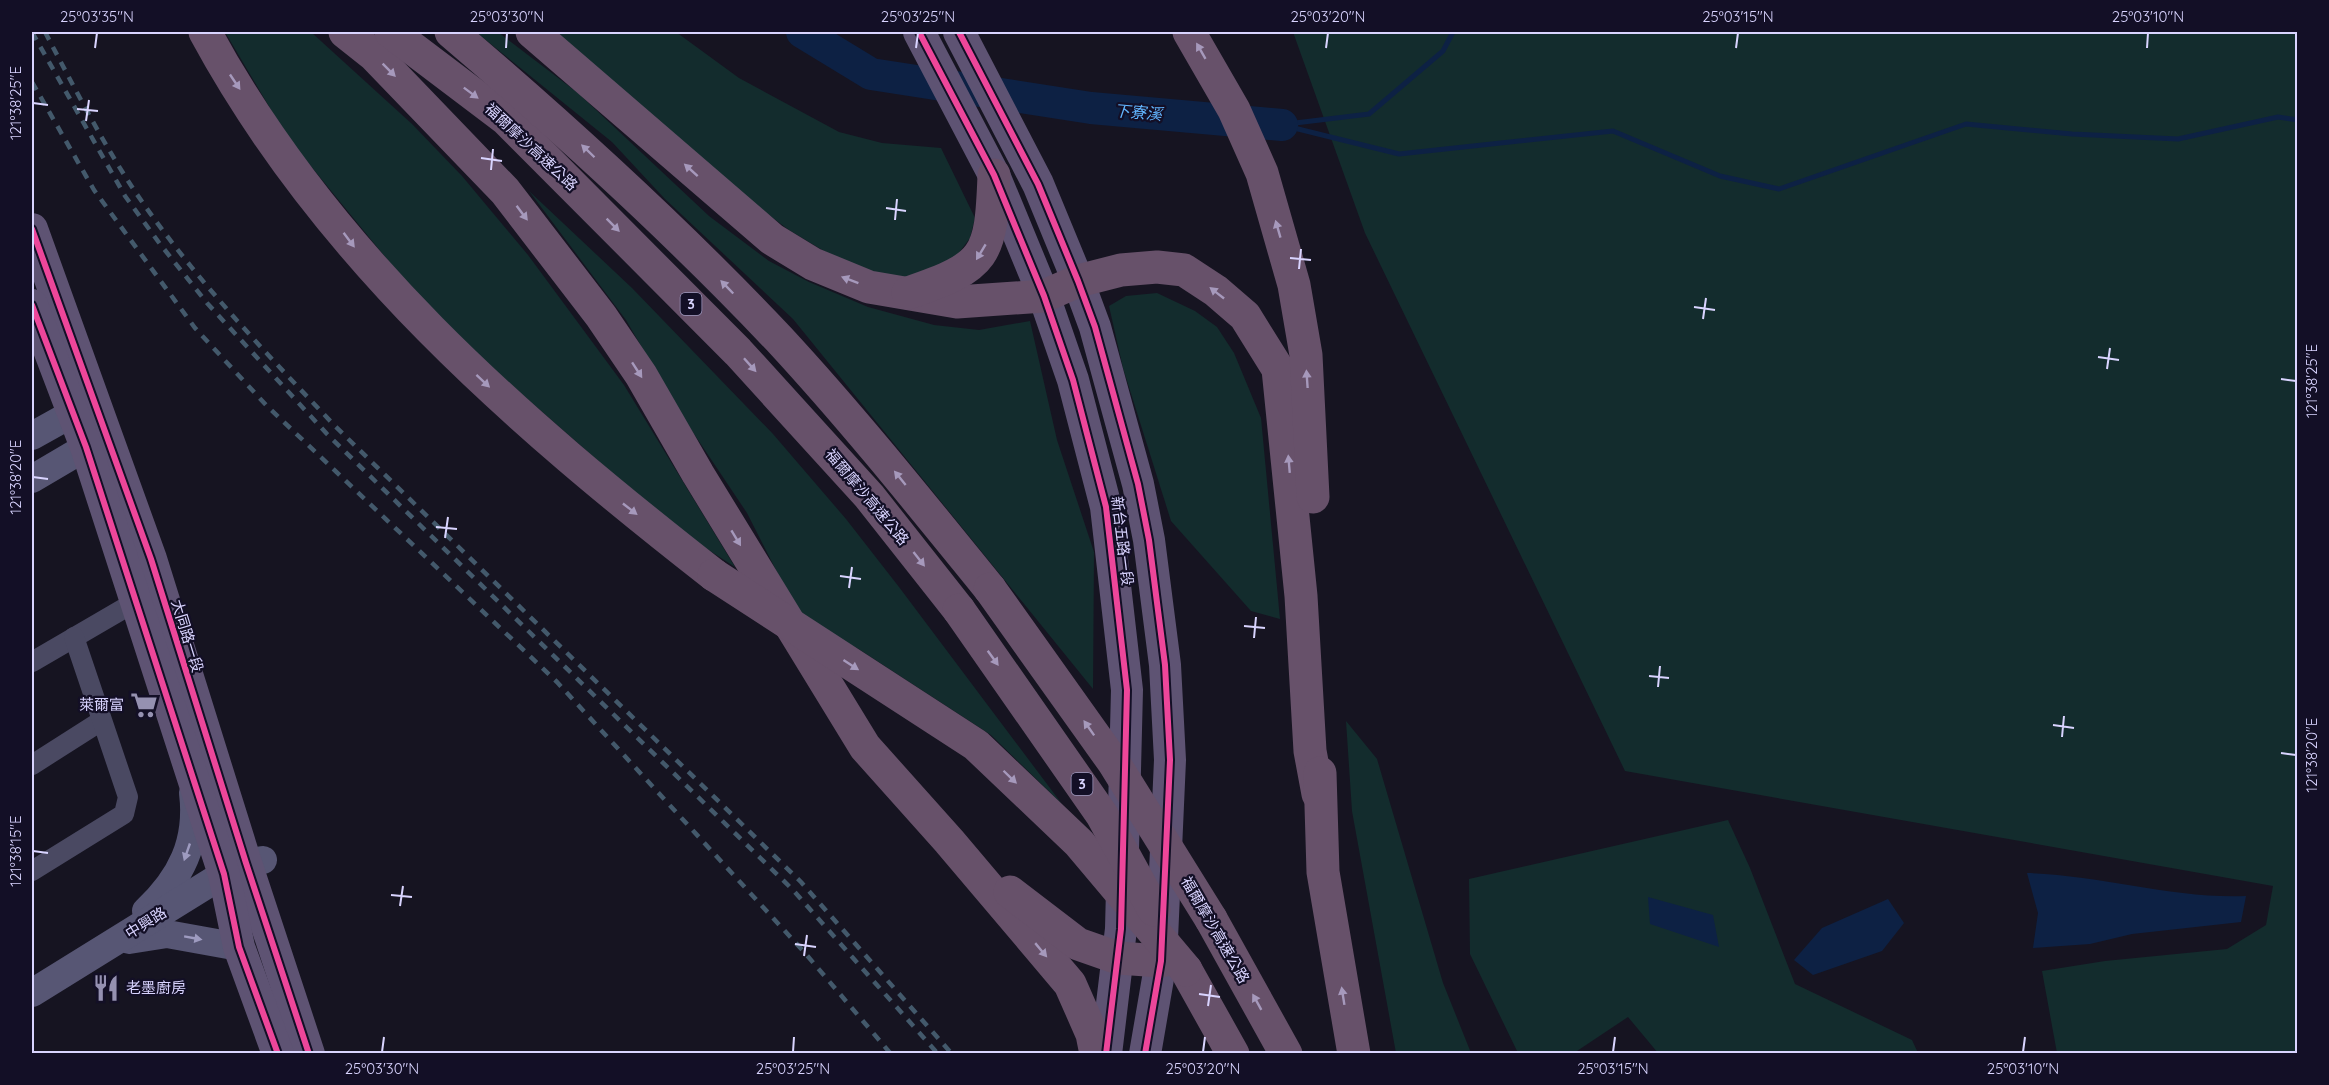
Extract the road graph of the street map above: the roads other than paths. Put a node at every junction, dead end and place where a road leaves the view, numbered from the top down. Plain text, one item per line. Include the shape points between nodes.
1 (205, 32) edge
2 (345, 32) edge
3 (391, 32) edge
4 (451, 32) edge
5 (532, 32) edge
6 (919, 32) edge
7 (959, 32) edge
8 (1189, 32) edge
9 (994, 175) junction
10 (32, 229) edge
11 (1078, 281) junction
12 (906, 294) junction
13 (1044, 296) junction
14 (32, 305) edge
15 (83, 407) junction
16 (32, 436) edge
17 (97, 441) junction
18 (32, 478) edge
19 (135, 602) junction
20 (74, 637) junction
21 (32, 662) edge
22 (101, 721) junction
23 (32, 765) edge
24 (191, 775) junction
25 (1318, 794) junction
26 (949, 841) junction
27 (244, 866) junction
28 (32, 871) edge
29 (115, 942) junction
30 (239, 947) junction
31 (1118, 958) junction
32 (1173, 966) junction
33 (32, 993) edge
34 (278, 1053) edge
35 (309, 1053) edge
36 (1096, 1053) edge
37 (1106, 1053) edge
38 (1145, 1053) edge
39 (1233, 1053) edge
40 (1286, 1053) edge
41 (1354, 1053) edge

1 -> 32 highway, bridge via 282,151 356,249 447,348 546,440 714,575 976,745 1079,843
2 -> 26 highway via 374,55 505,191 601,316 641,375 865,747
3 -> 32 highway, 福爾摩沙高速公路 / 3, bridge via 506,120 738,352 869,496 958,610 1102,815
40 -> 4 highway, 福爾摩沙高速公路, bridge via 1211,919 1114,764 990,589 857,426 686,244 559,123
12 -> 5 highway via 843,278 772,239
6 - 9 main road, 新台五路一段
7 - 11 main road, 新台五路一段 via 1038,184
25 -> 8 highway via 1322,735 1306,355 1294,285 1262,173 1234,110
9 -> 12 highway via 991,232 975,261 956,276
9 - 13 main road, 新台五路一段
10 - 15 main road, 大同路一段
11 - 13 highway
25 -> 11 highway via 1310,751 1300,585 1278,369 1245,316 1184,270 1121,270
11 - 32 main road, 新台五路一段 via 1095,327 1138,484 1149,540 1165,665
12 - 13 highway via 957,302
13 - 31 main road, 新台五路一段 via 1073,380 1102,485 1127,690
14 - 15 main road, 大同路一段
15 - 16 street
15 - 17 main road, 大同路一段
17 - 18 street
17 - 19 main road, 大同路一段
17 - 27 main road, 大同路一段 via 151,559
19 - 20 street
19 - 24 main road, 大同路一段
20 - 21 street
20 - 22 street
22 - 23 street
22 - 28 street via 128,797 124,814
24 - 27 main road, 大同路一段
24 -> 29 street via 196,818 187,856 167,891
41 -> 25 highway via 1323,872
26 - 31 highway via 1078,944
26 -> 36 highway via 1070,984
27 - 29 street, 中興路
27 - 30 main road, 大同路一段
27 - 35 main road, 大同路一段
29 -> 30 street via 167,933
29 - 33 street, 中興路
30 - 34 main road, 大同路一段
31 - 32 highway
31 - 37 main road, 新台五路一段
32 - 38 main road, 新台五路一段
32 - 39 highway, 福爾摩沙高速公路 / 3 via 1202,1001

